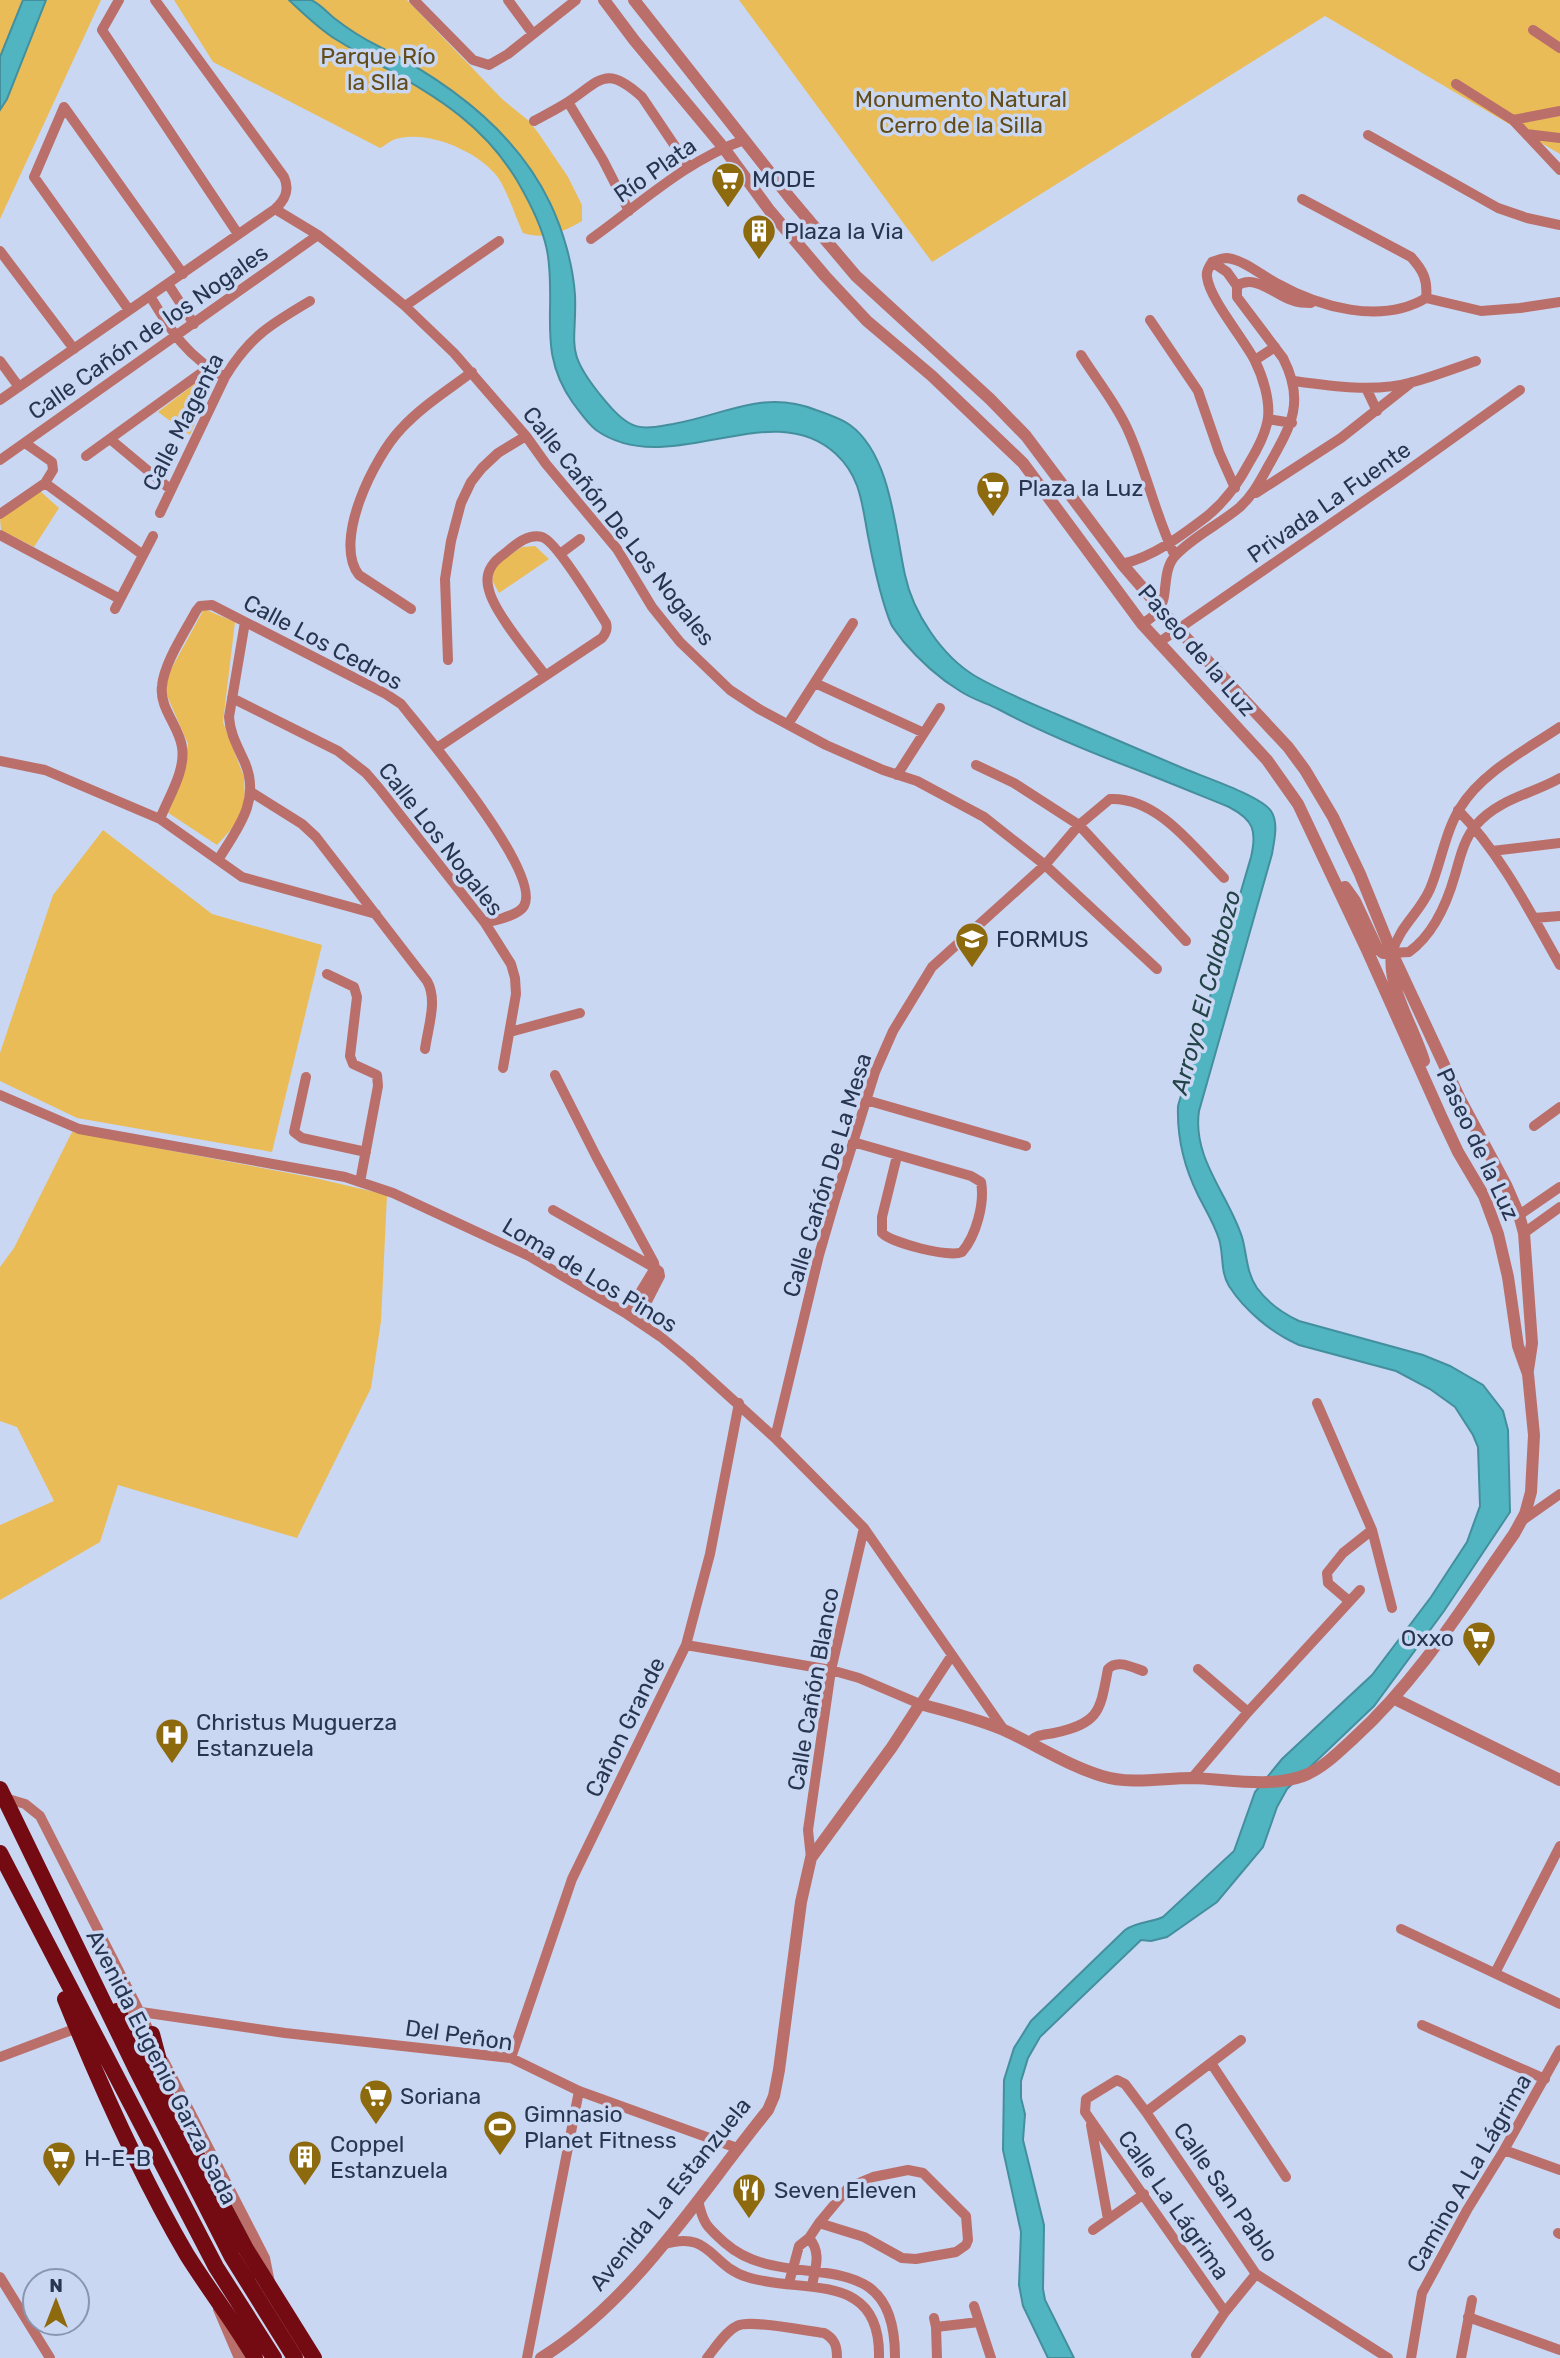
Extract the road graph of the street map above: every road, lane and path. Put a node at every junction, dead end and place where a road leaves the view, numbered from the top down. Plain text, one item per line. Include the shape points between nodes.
1 (119, 0) edge
2 (155, 0) edge
3 (414, 0) edge
4 (508, 0) edge
5 (576, 0) edge
6 (604, 0) edge
7 (634, 0) edge
8 (1533, 30) dead end
9 (533, 34) junction
10 (1560, 48) edge
11 (1456, 84) dead end
12 (568, 102) junction
13 (1560, 111) edge
14 (1513, 120) junction
15 (534, 121) dead end
16 (1526, 134) junction
17 (1368, 135) dead end
18 (1560, 138) edge
19 (744, 140) junction
20 (723, 148) junction
21 (689, 167) junction
22 (1560, 170) edge
23 (790, 198) junction
24 (1302, 200) dead end
25 (275, 209) junction
26 (770, 211) junction
27 (629, 212) junction
28 (1560, 225) edge
29 (238, 233) junction
30 (318, 235) junction
31 (591, 239) dead end
32 (499, 241) dead end
33 (0, 251) edge
34 (1212, 262) junction
35 (183, 274) junction
36 (168, 284) junction
37 (1237, 286) junction
38 (149, 296) junction
39 (1426, 298) junction
40 (310, 300) dead end
41 (1317, 302) junction
42 (1560, 302) edge
43 (405, 306) junction
44 (129, 310) junction
45 (1150, 320) dead end
46 (194, 324) junction
47 (175, 338) junction
48 (1275, 347) junction
49 (74, 349) junction
50 (1081, 355) dead end
51 (1255, 360) junction
52 (0, 361) edge
53 (1476, 361) dead end
54 (208, 368) junction
55 (472, 372) junction
56 (225, 377) junction
57 (1293, 381) junction
58 (1412, 383) junction
59 (19, 387) junction
60 (1366, 388) junction
61 (1520, 390) dead end
62 (0, 400) edge
63 (1377, 411) junction
64 (1268, 419) junction
65 (1292, 423) junction
66 (526, 436) junction
67 (110, 439) junction
68 (24, 443) junction
69 (86, 456) dead end
70 (0, 460) edge
71 (45, 482) junction
72 (1235, 488) junction
73 (170, 489) junction
74 (1252, 496) junction
75 (160, 513) dead end
76 (0, 514) edge
77 (1089, 521) junction
78 (1074, 531) junction
79 (0, 535) edge
80 (153, 536) dead end
81 (580, 539) dead end
82 (1168, 542) junction
83 (560, 554) junction
84 (143, 555) junction
85 (1175, 555) junction
86 (1122, 564) junction
87 (120, 599) junction
88 (115, 609) dead end
89 (411, 609) dead end
90 (1160, 609) junction
91 (245, 622) junction
92 (853, 623) dead end
93 (1142, 624) junction
94 (1179, 630) junction
95 (1158, 643) junction
96 (448, 660) dead end
97 (545, 675) junction
98 (815, 683) junction
99 (232, 698) junction
100 (940, 708) dead end
101 (1267, 723) junction
102 (788, 724) junction
103 (1560, 727) edge
104 (924, 733) junction
105 (1247, 740) junction
106 (437, 748) junction
107 (0, 761) edge
108 (975, 765) dead end
109 (897, 775) junction
110 (1560, 778) edge
111 (251, 792) junction
112 (1458, 810) junction
113 (160, 820) junction
114 (1079, 825) junction
115 (1474, 827) junction
116 (1560, 843) edge
117 (1492, 851) junction
118 (218, 860) junction
119 (1045, 865) junction
120 (1333, 875) junction
121 (1224, 878) dead end
122 (1429, 890) junction
123 (1446, 901) junction
124 (376, 914) junction
125 (1560, 916) edge
126 (1534, 918) junction
127 (1407, 922) junction
128 (485, 923) junction
129 (1186, 941) dead end
130 (1420, 941) junction
131 (1392, 953) junction
132 (1560, 965) edge
133 (1157, 969) dead end
134 (327, 974) dead end
135 (580, 1013) dead end
136 (510, 1032) junction
137 (425, 1049) dead end
138 (503, 1068) dead end
139 (555, 1075) dead end
140 (306, 1077) dead end
141 (1427, 1085) junction
142 (0, 1096) edge
143 (866, 1100) junction
144 (1560, 1107) edge
145 (1534, 1126) dead end
146 (853, 1142) junction
147 (1026, 1146) dead end
148 (366, 1152) junction
149 (897, 1156) junction
150 (360, 1182) junction
151 (1560, 1187) edge
152 (1543, 1199) junction
153 (1560, 1207) edge
154 (554, 1210) dead end
155 (1550, 1214) junction
156 (1519, 1215) junction
157 (1524, 1233) junction
158 (655, 1268) junction
159 (627, 1314) junction
160 (637, 1321) junction
161 (1528, 1374) junction
162 (739, 1403) junction
163 (1317, 1403) dead end
164 (775, 1438) junction
165 (1560, 1494) edge
166 (1521, 1521) junction
167 (864, 1528) junction
168 (1372, 1530) junction
169 (1360, 1590) dead end
170 (1349, 1601) junction
171 (1392, 1608) dead end
172 (686, 1645) junction
173 (952, 1655) junction
174 (1198, 1669) dead end
175 (831, 1670) junction
176 (1143, 1671) dead end
177 (1395, 1699) junction
178 (920, 1704) junction
179 (1248, 1712) junction
180 (1004, 1730) junction
181 (1029, 1743) junction
182 (1192, 1778) junction
183 (1560, 1780) edge
184 (2, 1794) edge
185 (1560, 1846) edge
186 (0, 1853) edge
187 (811, 1858) junction
188 (1401, 1929) dead end
189 (60, 1969) junction
190 (1495, 1973) junction
191 (92, 1979) junction
192 (1560, 2004) edge
193 (141, 2012) junction
194 (122, 2018) junction
195 (1422, 2025) dead end
196 (77, 2028) junction
197 (152, 2034) junction
198 (1241, 2040) dead end
199 (1560, 2050) edge
200 (0, 2057) edge
201 (511, 2058) junction
202 (1211, 2063) junction
203 (1545, 2079) junction
204 (1117, 2080) joint
205 (579, 2091) junction
206 (173, 2112) junction
207 (1146, 2112) junction
208 (1090, 2122) junction
209 (737, 2148) junction
210 (1504, 2150) junction
211 (1560, 2170) edge
212 (1286, 2176) dead end
213 (1144, 2194) junction
214 (698, 2200) junction
215 (1108, 2219) junction
216 (819, 2223) junction
217 (1093, 2230) dead end
218 (809, 2238) junction
219 (662, 2245) junction
220 (793, 2269) junction
221 (814, 2272) junction
222 (1256, 2274) junction
223 (0, 2277) edge
224 (789, 2283) junction
225 (811, 2286) junction
226 (271, 2289) junction
227 (1472, 2300) dead end
228 (217, 2302) junction
229 (974, 2306) dead end
230 (1226, 2312) junction
231 (1468, 2316) junction
232 (979, 2322) junction
233 (1560, 2350) edge
234 (1196, 2356) dead end
235 (50, 2358) edge
236 (240, 2358) edge
237 (255, 2358) edge
238 (274, 2358) edge
239 (295, 2358) edge
240 (314, 2358) edge
241 (527, 2358) edge
242 (541, 2358) edge
243 (707, 2358) edge
244 (837, 2358) edge
245 (879, 2358) edge
246 (895, 2358) edge
247 (937, 2358) edge
248 (991, 2358) edge
249 (1388, 2358) edge
250 (1411, 2358) edge
251 (1461, 2358) edge

1 - 29 street via 102,30
2 - 25 street via 285,177 287,192
3 - 9 street via 480,64 500,60
4 - 9 street
5 - 9 street
6 - 20 street, Paseo de la Luz
7 - 19 street, Paseo de la Luz
8 - 10 street
11 - 14 street
12 - 15 street
12 - 21 street via 596,80 616,79 642,97
12 - 27 street
13 - 14 street
14 - 16 street
16 - 18 street
16 - 22 street
17 - 28 street via 1498,208
19 - 20 street, Río Plata
19 - 23 street, Paseo de la Luz
20 - 21 street, Río Plata
20 - 26 street, Paseo de la Luz
21 - 27 street, Río Plata
23 - 26 street
23 - 77 street, Paseo de la Luz via 866,287 1026,436
24 - 39 street via 1411,257 1425,277
25 - 29 street
25 - 30 street, Calle Cañón De Los Nogales
26 - 78 street, Paseo de la Luz via 867,321 1023,463
27 - 31 street, Río Plata
29 - 35 street
30 - 43 street, Calle Cañón De Los Nogales
30 - 46 street, Calle Cañón de los Nogales
32 - 43 street
33 - 49 street
34 - 37 street
34 - 41 street via 1237,261
34 - 51 street via 1207,270 1211,288
35 - 36 street
35 - 44 street via 64,107 34,177
36 - 38 street
36 - 46 street
37 - 41 street via 1251,282 1293,301
37 - 48 street via 1237,297
38 - 44 street
38 - 47 street
39 - 41 street via 1384,311
39 - 42 street via 1481,311
40 - 56 street, Calle Magenta via 254,338
43 - 55 street, Calle Cañón De Los Nogales
44 - 49 street
45 - 72 street via 1198,391
46 - 47 street, Calle Cañón de los Nogales
47 - 54 street
47 - 68 street, Calle Cañón de los Nogales
48 - 51 street
48 - 57 street
49 - 59 street
50 - 82 street via 1128,431
51 - 64 street
52 - 59 street
53 - 58 street
54 - 56 street
54 - 67 street
55 - 66 street, Calle Cañón De Los Nogales
55 - 89 street via 401,429 382,452 353,522 350,546 354,569
56 - 73 street, Calle Magenta
57 - 60 street
57 - 65 street
58 - 60 street
58 - 63 street
59 - 62 street
60 - 63 street
61 - 94 street, Privada La Fuente
63 - 74 street
64 - 65 street
64 - 72 street
65 - 74 street
66 - 96 street via 482,468 461,503 445,579
66 - 102 street, Calle Cañón De Los Nogales via 617,550 680,642 730,690
67 - 69 street
67 - 73 street
68 - 70 street, Calle Cañón de los Nogales
68 - 71 street via 52,463
71 - 76 street
71 - 84 street
72 - 82 street via 1211,513
73 - 75 street, Calle Magenta
74 - 85 street
77 - 78 street
77 - 86 street, Paseo de la Luz
78 - 93 street, Paseo de la Luz
79 - 87 street
80 - 84 street
81 - 83 street
82 - 85 street
82 - 86 street via 1146,557
83 - 97 street via 607,630 602,639
83 - 97 street via 542,537 525,538 494,561 487,578 492,601
84 - 87 street
85 - 90 street
86 - 90 street, Paseo de la Luz
87 - 88 street
90 - 93 street
90 - 94 street, Paseo de la Luz
91 - 99 street
91 - 106 street, Calle Los Cedros via 386,694 401,704
91 - 113 street, Calle Los Cedros via 212,605 200,606 165,672 162,696 182,749 179,772
92 - 98 street
93 - 95 street, Paseo de la Luz
94 - 95 street, Privada La Fuente
94 - 101 street, Paseo de la Luz
95 - 105 street, Paseo de la Luz
97 - 106 street
98 - 102 street
98 - 104 street
99 - 111 street via 230,729 247,768
99 - 128 street, Calle Los Nogales via 338,751 359,767
100 - 104 street
101 - 105 street
101 - 131 street, Paseo de la Luz via 1305,770 1333,817
102 - 109 street, Calle Cañón De Los Nogales via 826,746
103 - 112 street via 1486,778
104 - 109 street
105 - 120 street, Paseo de la Luz via 1298,804
106 - 128 street, Calle Los Cedros via 506,844 526,890 520,911
107 - 113 street via 45,770
108 - 114 street via 1014,783
109 - 119 street, Calle Cañón De Los Nogales via 917,780 984,817
110 - 115 street via 1499,805
111 - 118 street via 245,816
111 - 124 street via 316,837
112 - 115 street
112 - 122 street
113 - 118 street
114 - 119 street, Calle Cañón De La Mesa
114 - 121 street, Calle Cañón De La Mesa via 1111,799 1126,800 1163,818
114 - 129 street
115 - 117 street
115 - 123 street
116 - 117 street
117 - 126 street
118 - 124 street via 242,877
119 - 133 street, Calle Cañón De Los Nogales
119 - 143 street, Calle Cañón De La Mesa via 932,967 893,1031
120 - 131 street via 1355,901 1377,948
120 - 141 street, Paseo de la Luz
122 - 123 street
122 - 127 street
123 - 130 street
124 - 137 street via 431,988
125 - 126 street
126 - 132 street
127 - 130 street
127 - 131 street
128 - 136 street, Calle Los Nogales via 515,978
130 - 131 street via 1409,952
131 - 141 street via 1392,979 1418,1042
131 - 156 street, Paseo de la Luz
134 - 148 street via 355,987 350,1056 353,1064 377,1075
135 - 136 street
136 - 138 street, Calle Los Nogales
139 - 158 street
140 - 148 street via 294,1132 302,1138
141 - 161 street, Paseo de la Luz via 1492,1213 1504,1254 1518,1346
142 - 150 street, Loma de Los Pinos via 79,1129
143 - 146 street, Calle Cañón De La Mesa
143 - 147 street
144 - 145 street
146 - 149 street
146 - 164 street, Calle Cañón De La Mesa via 819,1255
148 - 150 street
149 - 149 street via 882,1233 949,1255 962,1252 970,1241 982,1199 981,1182
150 - 159 street, Loma de Los Pinos via 509,1246
151 - 152 street
152 - 155 street
152 - 156 street
153 - 155 street
154 - 158 street
155 - 157 street
156 - 157 street, Paseo de la Luz
157 - 161 street, Paseo de la Luz via 1532,1343
158 - 159 street
158 - 160 street via 660,1276
159 - 160 street, Loma de Los Pinos
160 - 162 street, Loma de Los Pinos
161 - 166 street via 1534,1470
162 - 164 street, Loma de Los Pinos
162 - 172 street, Cañon Grande via 710,1554
163 - 168 street
164 - 167 street, Loma de Los Pinos
165 - 166 street
166 - 177 street
167 - 173 street, Loma de Los Pinos
167 - 175 street, Calle Cañón Blanco
168 - 170 street via 1327,1573 1328,1583
168 - 171 street
169 - 170 street
170 - 179 street
172 - 175 street
172 - 201 street, Cañon Grande via 572,1879
173 - 178 street, Avenida La Estanzuela
173 - 180 street, Loma de Los Pinos
174 - 179 street
175 - 178 street
175 - 187 street, Calle Cañón Blanco via 808,1830
176 - 181 street via 1112,1665 1096,1715
177 - 182 street via 1331,1758 1303,1776 1268,1781
177 - 183 street
178 - 180 street
178 - 187 street, Avenida La Estanzuela
179 - 182 street
180 - 181 street
181 - 182 street via 1114,1779
184 - 191 highway, Avenida Eugenio Garza Sada
184 - 193 street via 40,1816
185 - 190 street
186 - 189 highway, Avenida Eugenio Garza Sada
187 - 209 street, Avenida La Estanzuela via 774,2096
188 - 190 street
189 - 196 highway via 59,1984
189 - 238 highway, Avenida Eugenio Garza Sada via 216,2267
190 - 192 street
191 - 194 highway
191 - 239 highway, Avenida Eugenio Garza Sada via 232,2257
193 - 194 street
193 - 197 street
193 - 201 street, Del Peñon
194 - 206 highway
195 - 203 street
196 - 200 street
196 - 228 highway via 163,2210
197 - 206 highway
197 - 226 street via 265,2258
198 - 202 street
199 - 203 street, Camino A La Lágrima
201 - 205 street, Del Peñon
202 - 207 street
202 - 212 street
203 - 210 street, Camino A La Lágrima
204 - 207 street, Calle San Pablo
204 - 208 street, Calle La Lágrima via 1086,2099
205 - 209 street, Del Peñon
205 - 241 street
206 - 226 highway
207 - 222 street, Calle San Pablo
208 - 213 street, Calle La Lágrima
208 - 215 street, Calle La Lágrima
209 - 214 street, Avenida La Estanzuela
210 - 211 street
210 - 250 street, Camino A La Lágrima via 1422,2293
213 - 215 street
213 - 230 street, Calle La Lágrima
214 - 219 street, Avenida La Estanzuela
214 - 220 street via 707,2228 734,2252
215 - 217 street
216 - 216 street via 849,2186 873,2176 914,2170 963,2213 969,2235 966,2245 956,2252 902,2258 864,2238
216 - 218 street
218 - 220 street via 799,2246
218 - 221 street via 817,2247
219 - 224 street via 692,2240 738,2274
219 - 242 street, Avenida La Estanzuela via 622,2292
220 - 221 street
220 - 224 street
221 - 225 street
221 - 246 street via 846,2276 877,2294 891,2318
222 - 230 street
222 - 249 street, Calle San Pablo
223 - 235 street
224 - 225 street
225 - 245 street via 848,2296 868,2311
226 - 240 highway
227 - 231 street
228 - 236 street
228 - 237 highway
229 - 232 street
230 - 234 street
231 - 233 street
231 - 251 street
232 - 247 street via 935,2322
232 - 248 street
243 - 244 street via 735,2326 750,2323 824,2333 832,2337

